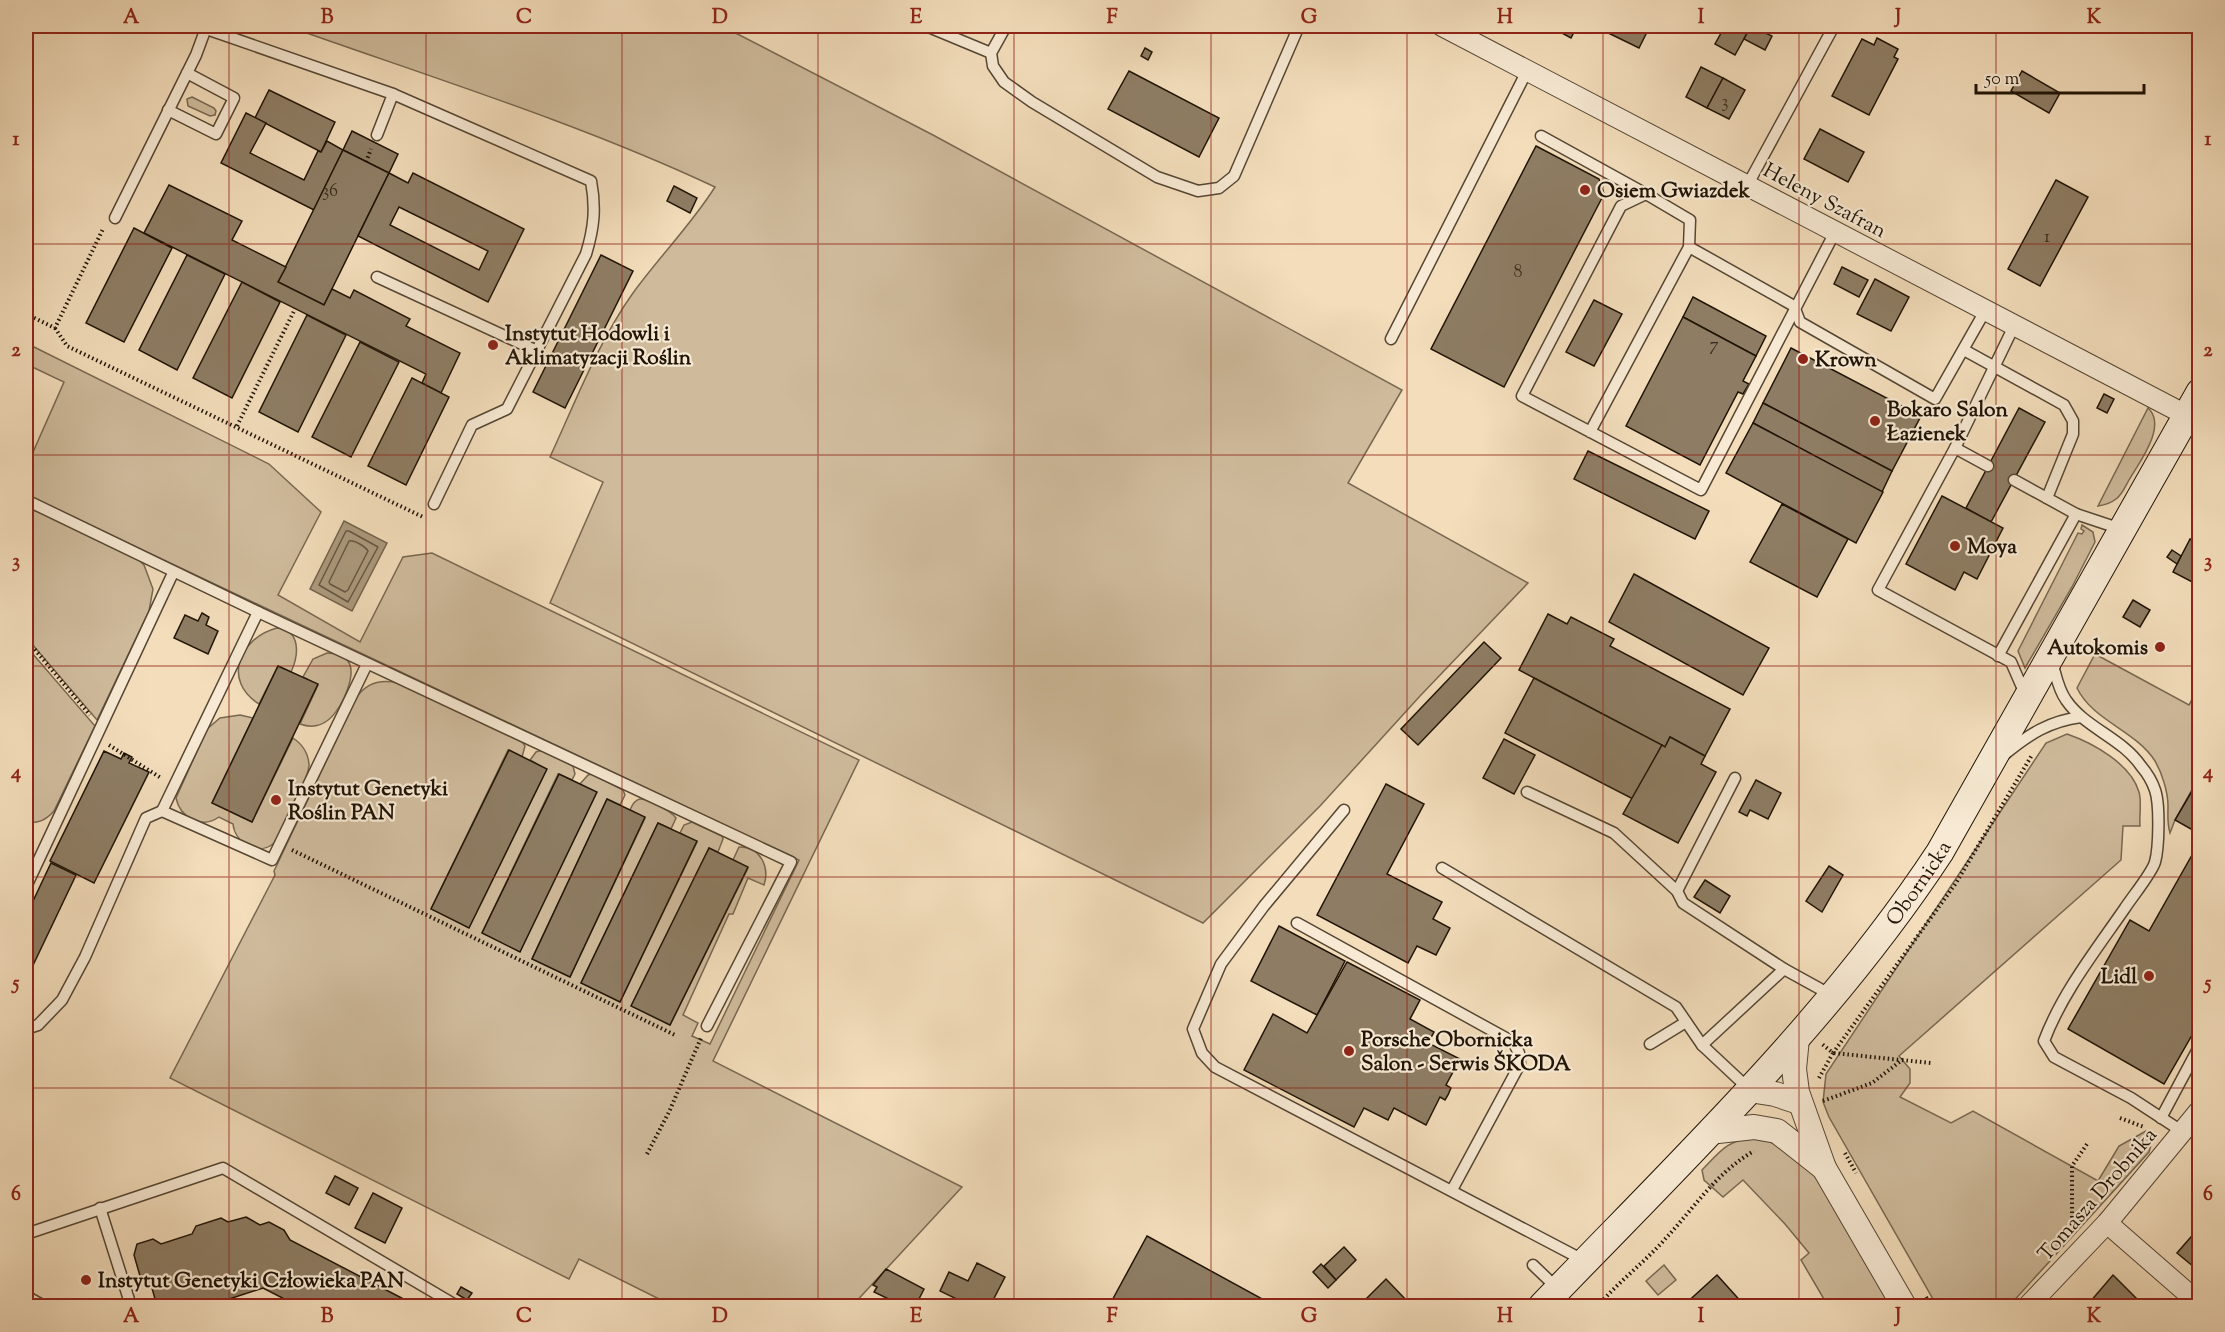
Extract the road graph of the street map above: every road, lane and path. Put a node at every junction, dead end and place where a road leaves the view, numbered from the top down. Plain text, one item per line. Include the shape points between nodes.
1 (28, 26) edge
2 (926, 26) edge
3 (1006, 26) edge
4 (1299, 26) edge
5 (1442, 26) edge
6 (1834, 26) edge
7 (202, 27) edge
8 (26, 31) edge
9 (991, 53) junction
10 (1527, 71) junction
11 (187, 73) junction
12 (393, 94) junction
13 (168, 110) junction
14 (377, 135) dead end
15 (1541, 136) dead end
16 (1748, 186) junction
17 (1646, 194) junction
18 (115, 218) joint
19 (1834, 232) junction
20 (1689, 247) junction
21 (377, 277) dead end
22 (1794, 306) junction
23 (295, 309) dead end
24 (1985, 311) junction
25 (26, 314) edge
26 (2014, 326) junction
27 (55, 328) junction
28 (1391, 339) dead end
29 (1964, 350) junction
30 (537, 351) junction
31 (1995, 367) junction
32 (2199, 392) edge
33 (2186, 415) junction
34 (237, 426) junction
35 (1590, 432) junction
36 (1955, 448) junction
37 (1988, 466) dead end
38 (2014, 480) dead end
39 (2047, 498) junction
40 (26, 500) edge
41 (434, 504) joint
42 (2076, 514) junction
43 (2121, 529) junction
44 (173, 573) junction
45 (258, 612) junction
46 (26, 639) edge
47 (2050, 654) junction
48 (1998, 656) junction
49 (367, 664) junction
50 (2026, 698) junction
51 (2080, 717) junction
52 (98, 732) junction
53 (1989, 767) junction
54 (1735, 777) dead end
55 (174, 786) junction
56 (1527, 792) dead end
57 (1344, 810) dead end
58 (162, 811) junction
59 (280, 845) junction
60 (1442, 868) dead end
61 (26, 887) edge
62 (1677, 891) junction
63 (1297, 924) dead end
64 (1784, 969) junction
65 (1833, 996) junction
66 (1686, 1022) junction
67 (707, 1026) joint
68 (26, 1029) edge
69 (1801, 1033) junction
70 (675, 1035) dead end
71 (1650, 1044) dead end
72 (1702, 1044) junction
73 (2199, 1045) edge
74 (1833, 1053) junction
75 (1902, 1060) junction
76 (1931, 1063) dead end
77 (1817, 1083) dead end
78 (1749, 1090) junction
79 (1808, 1103) junction
80 (2199, 1110) edge
81 (2161, 1118) junction
82 (1709, 1132) junction
83 (2183, 1132) junction
84 (1769, 1138) junction
85 (2087, 1144) dead end
86 (1844, 1152) dead end
87 (646, 1154) dead end
88 (1824, 1168) junction
89 (1862, 1182) dead end
90 (1452, 1190) junction
91 (100, 1208) junction
92 (2107, 1223) junction
93 (26, 1234) edge
94 (2072, 1241) dead end
95 (1586, 1261) junction
96 (1533, 1265) dead end
97 (26, 1296) edge
98 (1926, 1296) dead end
99 (1546, 1302) edge
100 (2199, 1304) edge
101 (44, 1306) edge
102 (131, 1306) edge
103 (450, 1306) edge
104 (1598, 1306) edge
105 (1904, 1306) edge
106 (1932, 1306) edge
107 (2028, 1306) edge

1 - 8 path
2 - 9 lane
3 - 9 lane
4 - 9 lane via 1234,176 1219,188 1198,191 1157,177 1032,102 1004,82 993,66
5 - 10 street, Heleny Szafran
6 - 16 lane
7 - 11 lane
7 - 12 lane
10 - 16 street, Heleny Szafran
10 - 28 lane
11 - 13 lane
11 - 13 lane via 234,98 216,134
12 - 14 lane
12 - 30 lane via 591,181 594,221 590,243
13 - 18 lane
15 - 17 lane
16 - 19 street, Heleny Szafran
17 - 20 lane via 1690,220
17 - 35 lane via 1621,206 1522,396
18 - 27 path via 104,227
19 - 22 lane
19 - 24 street, Heleny Szafran
20 - 22 lane
20 - 35 lane
21 - 30 lane
22 - 29 lane via 1800,322 1935,399
22 - 35 lane via 1701,490
23 - 34 path
24 - 26 street, Heleny Szafran
24 - 29 lane
25 - 27 path
26 - 31 lane
26 - 33 street, Heleny Szafran
27 - 34 path via 67,346
29 - 31 lane
30 - 41 lane via 507,409 472,425
31 - 36 lane
31 - 39 lane via 2064,405 2073,421 2073,434
32 - 33 main road, Obornicka
33 - 43 main road, Obornicka
34 - 41 path via 427,519
36 - 37 lane
36 - 48 lane via 1878,590
38 - 39 lane
39 - 42 lane
40 - 44 lane
42 - 43 lane
42 - 48 lane
43 - 47 main road, Obornicka
44 - 45 lane
44 - 52 lane
45 - 49 lane
45 - 55 lane
46 - 52 path
47 - 50 main road, Obornicka
47 - 51 lane via 2062,694
48 - 50 lane via 2011,662
49 - 59 lane
49 - 67 lane via 791,862
50 - 53 main road, Obornicka
51 - 53 lane via 2037,729
51 - 81 lane via 2136,758 2148,775 2156,791 2158,809 2155,864 2073,987 2044,1041 2054,1057
52 - 55 path
52 - 61 lane
53 - 65 main road, Obornicka via 1912,896
54 - 62 lane
55 - 58 lane
56 - 62 lane via 1614,833
57 - 90 lane via 1221,964 1193,1029 1202,1053 1215,1067
58 - 59 lane via 272,860
58 - 68 lane via 146,818 62,1000 38,1025
59 - 70 path
60 - 66 lane via 1676,1007
62 - 64 lane via 1683,903
63 - 90 lane via 1513,1042 1520,1064
64 - 65 lane
64 - 72 lane
65 - 69 main road, Obornicka
66 - 71 lane
66 - 72 lane
67 - 87 path
69 - 74 path
69 - 78 main road, Obornicka
69 - 79 street via 1794,1069
72 - 78 lane
73 - 81 lane
74 - 75 path
74 - 77 path
75 - 76 path
75 - 79 path via 1872,1083
78 - 79 street
78 - 82 main road, Obornicka
78 - 84 street
79 - 88 street via 1807,1116
80 - 83 street, Tomasza Drobnika
81 - 83 lane
82 - 84 street via 1754,1127
82 - 95 main road, Obornicka
83 - 92 street, Tomasza Drobnika
84 - 88 street
84 - 104 path via 1706,1191 1665,1240
85 - 94 path via 2072,1166
86 - 89 path
88 - 105 street
90 - 95 lane
91 - 93 lane
91 - 102 lane
91 - 103 lane via 223,1168 452,1303
92 - 100 street
92 - 107 street, Tomasza Drobnika
95 - 99 main road, Obornicka
96 - 99 lane
97 - 101 lane
98 - 106 path

